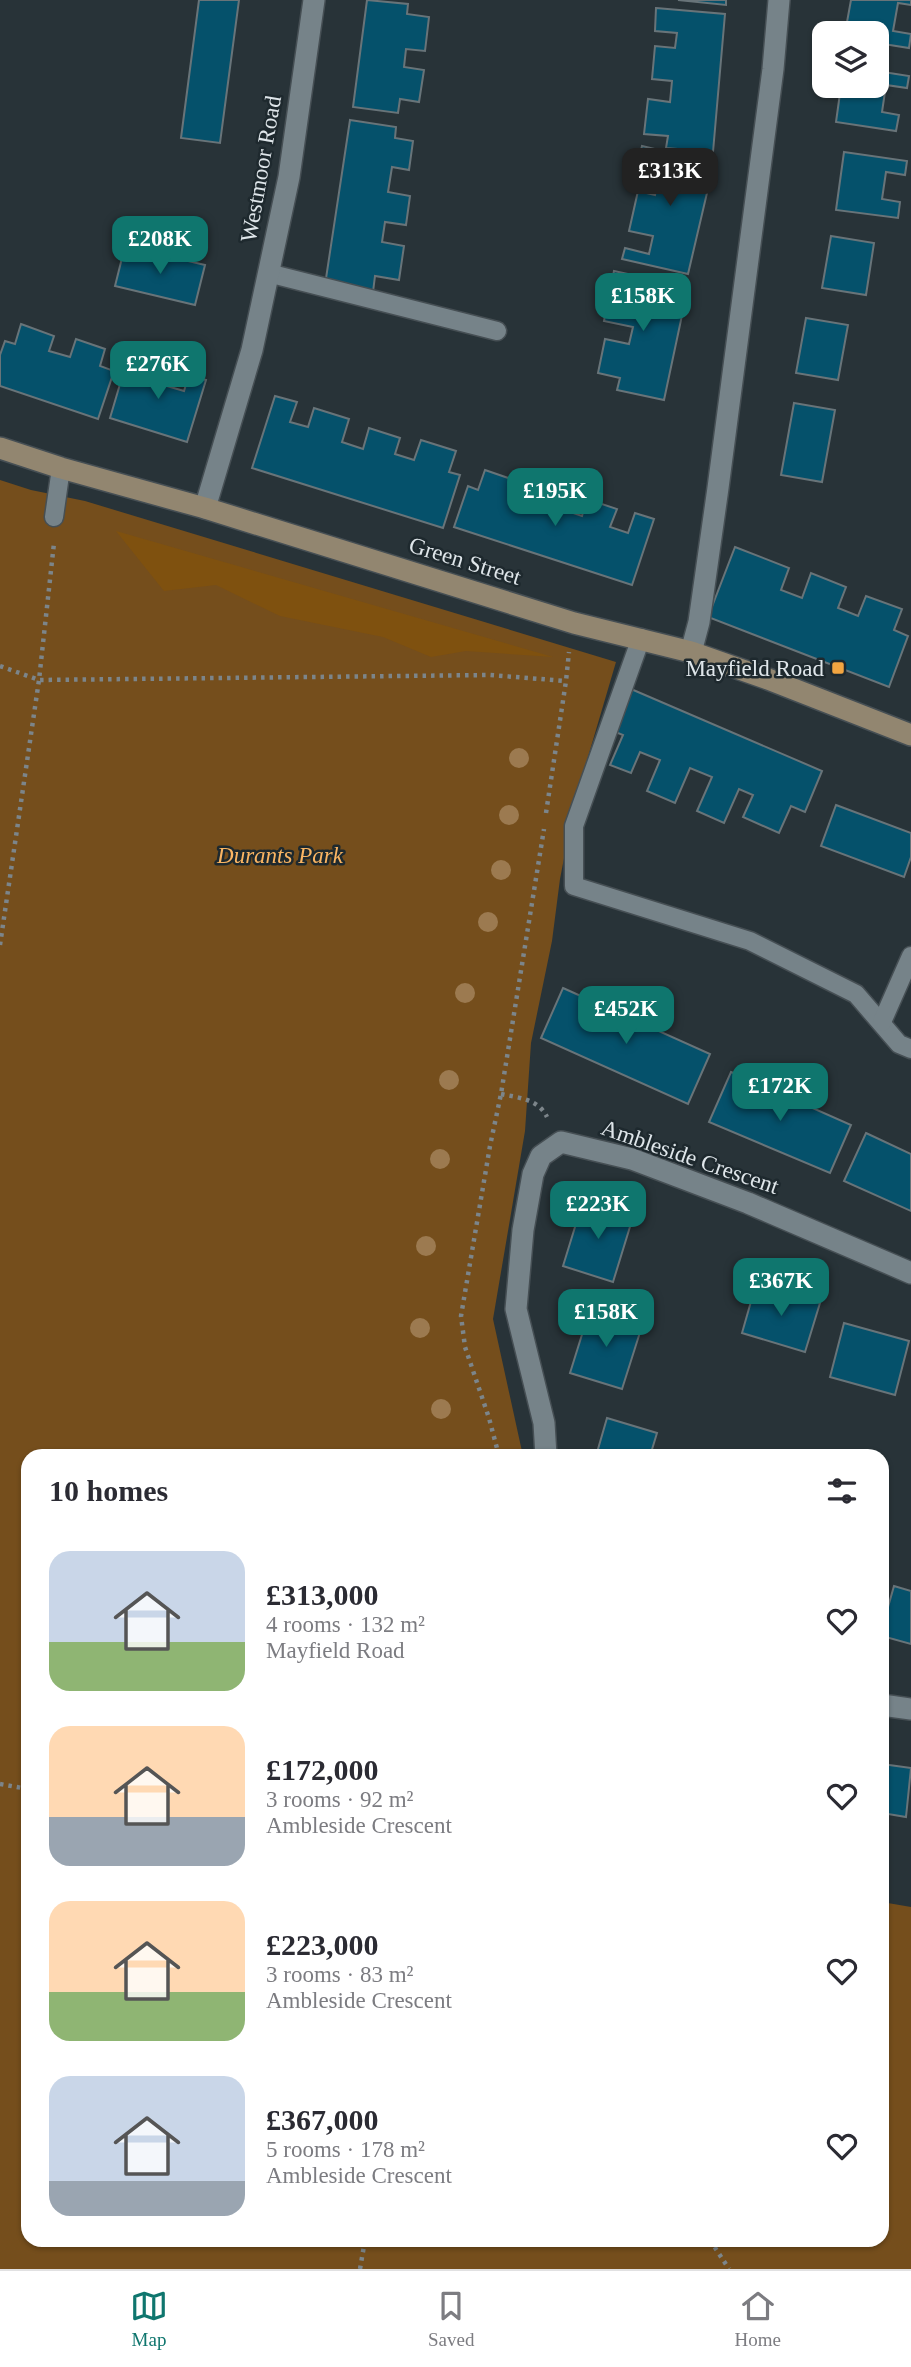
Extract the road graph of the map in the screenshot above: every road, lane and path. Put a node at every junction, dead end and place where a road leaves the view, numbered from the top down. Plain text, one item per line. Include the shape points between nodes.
1 (314, 0) edge
2 (779, 0) edge
3 (268, 273) junction
4 (497, 331) dead end
5 (0, 448) edge
6 (61, 468) junction
7 (205, 508) junction
8 (54, 517) joint
9 (641, 638) junction
10 (569, 646) dead end
11 (691, 652) junction
12 (0, 666) edge
13 (39, 680) junction
14 (566, 681) junction
15 (911, 735) edge
16 (0, 945) edge
17 (911, 956) edge
18 (881, 1022) junction
19 (911, 1049) edge
20 (501, 1094) junction
21 (561, 1142) junction
22 (911, 1273) edge
23 (497, 1449) edge
24 (546, 1449) edge
25 (889, 1706) edge
26 (911, 1709) edge
27 (0, 1784) edge
28 (21, 1788) edge
29 (364, 2247) edge
30 (715, 2247) edge
31 (360, 2269) edge
32 (729, 2269) edge

1 - 3 street, Westmoor Road via 289,177
2 - 11 street via 718,488
3 - 4 lane
3 - 7 street, Westmoor Road via 252,350
5 - 6 street, Green Street
6 - 7 street, Green Street
6 - 8 lane
7 - 9 street, Green Street via 574,623
8 - 13 path
9 - 11 street, Green Street
9 - 18 lane via 574,826 574,886 750,941 856,994
10 - 14 path
11 - 15 street, Green Street
12 - 13 path
13 - 14 path via 490,675
13 - 16 path
14 - 20 path
17 - 18 lane
18 - 19 lane via 899,1044
20 - 21 path via 542,1107
20 - 23 path via 461,1316 465,1347
21 - 22 street, Ambleside Crescent via 632,1159
21 - 24 street via 541,1156 533,1174 516,1309 544,1423
25 - 26 street
27 - 28 path
29 - 31 path
30 - 32 path

